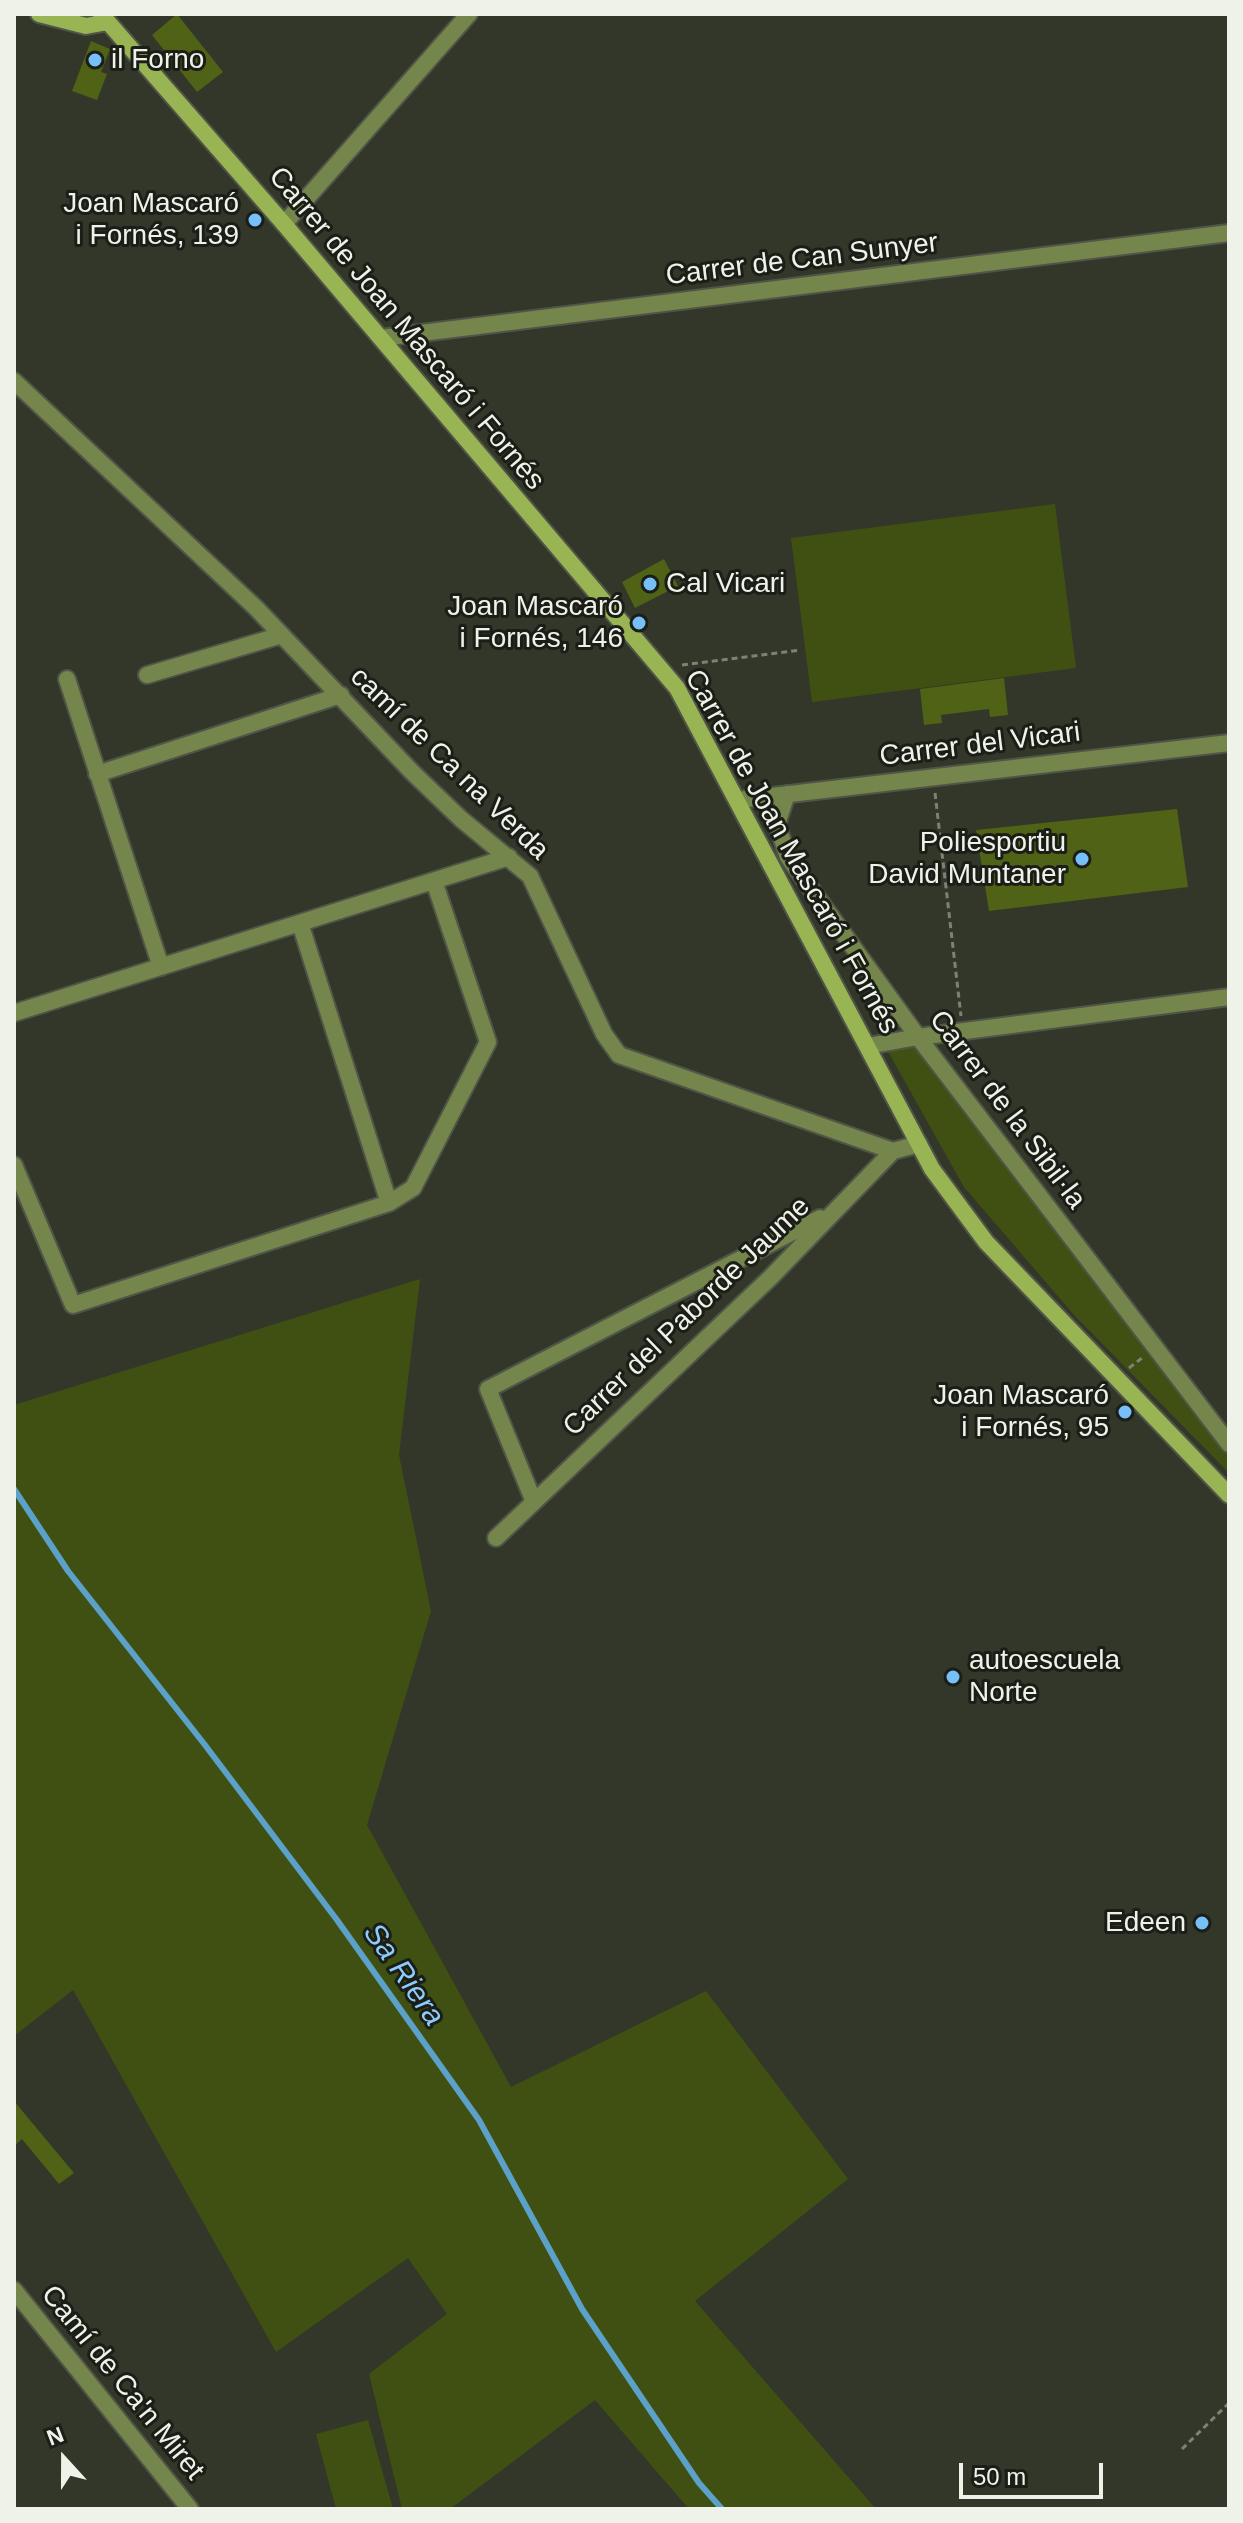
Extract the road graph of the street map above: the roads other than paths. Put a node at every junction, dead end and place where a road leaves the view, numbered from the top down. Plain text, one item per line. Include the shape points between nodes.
1 (39, 14) edge
2 (469, 14) edge
3 (104, 18) edge
4 (284, 224) junction
5 (1229, 233) edge
6 (381, 338) junction
7 (14, 381) edge
8 (282, 635) junction
9 (147, 675) dead end
10 (67, 679) dead end
11 (341, 695) junction
12 (1229, 743) edge
13 (97, 774) junction
14 (787, 794) junction
15 (738, 800) junction
16 (509, 857) junction
17 (434, 881) junction
18 (300, 923) junction
19 (161, 967) junction
20 (1229, 997) edge
21 (14, 1013) edge
22 (918, 1037) junction
23 (868, 1046) junction
24 (919, 1144) junction
25 (893, 1151) junction
26 (14, 1165) edge
27 (389, 1203) junction
28 (832, 1212) junction
29 (1229, 1444) edge
30 (1229, 1495) edge
31 (534, 1502) junction
32 (496, 1538) dead end
33 (14, 2290) edge
34 (190, 2509) edge

1 - 3 street via 86,26
2 - 4 street
3 - 4 street, Carrer de Joan Mascaró i Fornés
4 - 6 street, Carrer de Joan Mascaró i Fornés
5 - 6 street, Carrer de Can Sunyer
6 - 15 street, Carrer de Joan Mascaró i Fornés via 677,688
7 - 8 street, camí de Ca na Verda
8 - 9 street
8 - 11 street, camí de Ca na Verda
10 - 13 street
11 - 13 street
11 - 16 street, camí de Ca na Verda via 412,772
12 - 14 street, Carrer del Vicari
13 - 19 street
14 - 15 street, Carrer del Vicari
14 - 22 street, Carrer de la Sibil·la via 777,824 788,857
15 - 23 street, Carrer de Joan Mascaró i Fornés
16 - 17 street
16 - 25 street, camí de Ca na Verda via 530,876 604,1034 619,1055
17 - 18 street
17 - 27 street via 488,1042 413,1188
18 - 19 street
18 - 27 street
19 - 21 street
20 - 22 street
22 - 23 street
22 - 29 street, Carrer de la Sibil·la
23 - 24 street, Carrer de Joan Mascaró i Fornés
24 - 25 street, Carrer del Paborde Jaume
24 - 30 street, Carrer de Joan Mascaró i Fornés via 986,1242
25 - 28 street, Carrer del Paborde Jaume
26 - 27 street via 73,1305
28 - 31 street, Carrer del Paborde Jaume via 770,1278
28 - 31 street via 488,1389
31 - 32 street, Carrer del Paborde Jaume
33 - 34 street, Camí de Ca'n Miret

